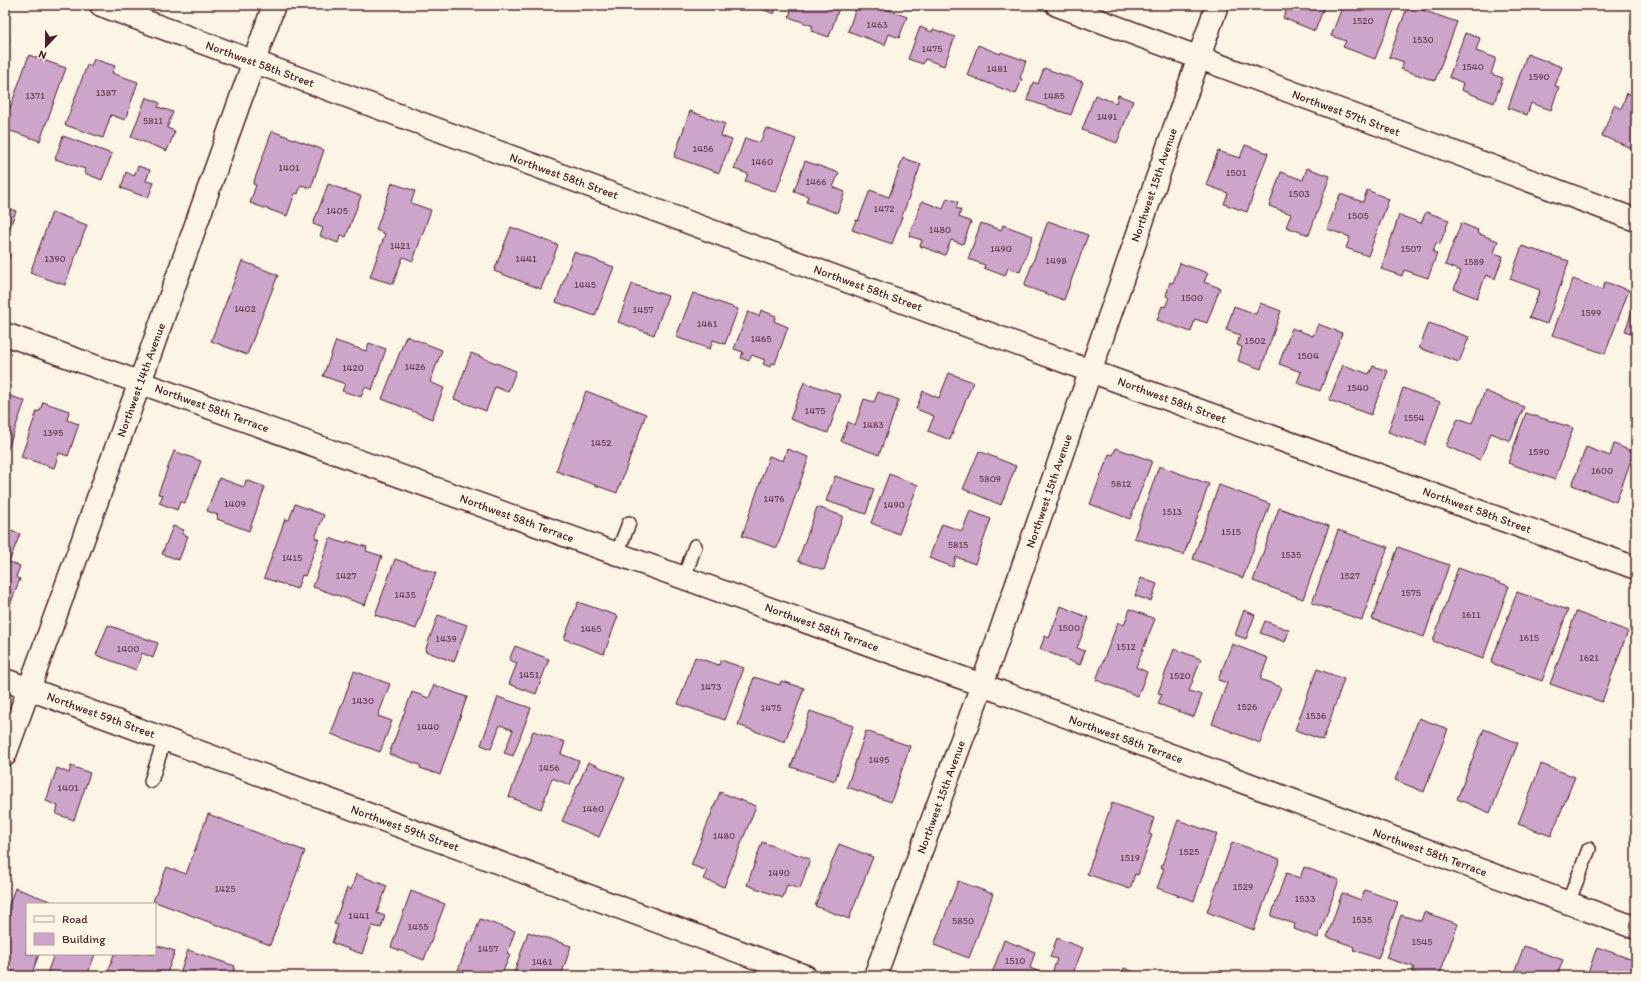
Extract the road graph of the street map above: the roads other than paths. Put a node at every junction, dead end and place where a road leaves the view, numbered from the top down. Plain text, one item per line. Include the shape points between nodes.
1 (101, 5) edge
2 (274, 5) edge
3 (1057, 5) edge
4 (1217, 5) edge
5 (1198, 58) junction
6 (254, 62) junction
7 (1636, 220) edge
8 (5, 334) edge
9 (1090, 371) junction
10 (140, 382) junction
11 (629, 523) dead end
12 (695, 546) dead end
13 (617, 554) junction
14 (1636, 568) edge
15 (684, 578) junction
16 (5, 680) edge
17 (982, 685) junction
18 (28, 688) junction
19 (165, 738) junction
20 (5, 755) edge
21 (151, 781) dead end
22 (1589, 849) dead end
23 (1568, 903) junction
24 (1636, 928) edge
25 (805, 976) edge
26 (875, 976) edge

1 - 6 street, Northwest 58th Street
2 - 6 street, Northwest 14th Avenue
3 - 5 street, Northwest 57th Street
4 - 5 street, Northwest 15th Avenue
5 - 7 street, Northwest 57th Street
5 - 9 street, Northwest 15th Avenue
6 - 9 street, Northwest 58th Street
6 - 10 street, Northwest 14th Avenue
8 - 10 street, Northwest 58th Terrace
9 - 14 street, Northwest 58th Street
9 - 17 street, Northwest 15th Avenue
10 - 13 street, Northwest 58th Terrace
10 - 18 street, Northwest 14th Avenue
11 - 13 lane
12 - 15 lane
13 - 15 street, Northwest 58th Terrace
15 - 17 street, Northwest 58th Terrace
16 - 18 street, Northwest 59th Street
17 - 23 street, Northwest 58th Terrace
17 - 26 street, Northwest 15th Avenue
18 - 19 street, Northwest 59th Street
18 - 20 street, Northwest 14th Avenue
19 - 21 lane
19 - 25 street, Northwest 59th Street
22 - 23 lane
23 - 24 street, Northwest 58th Terrace

